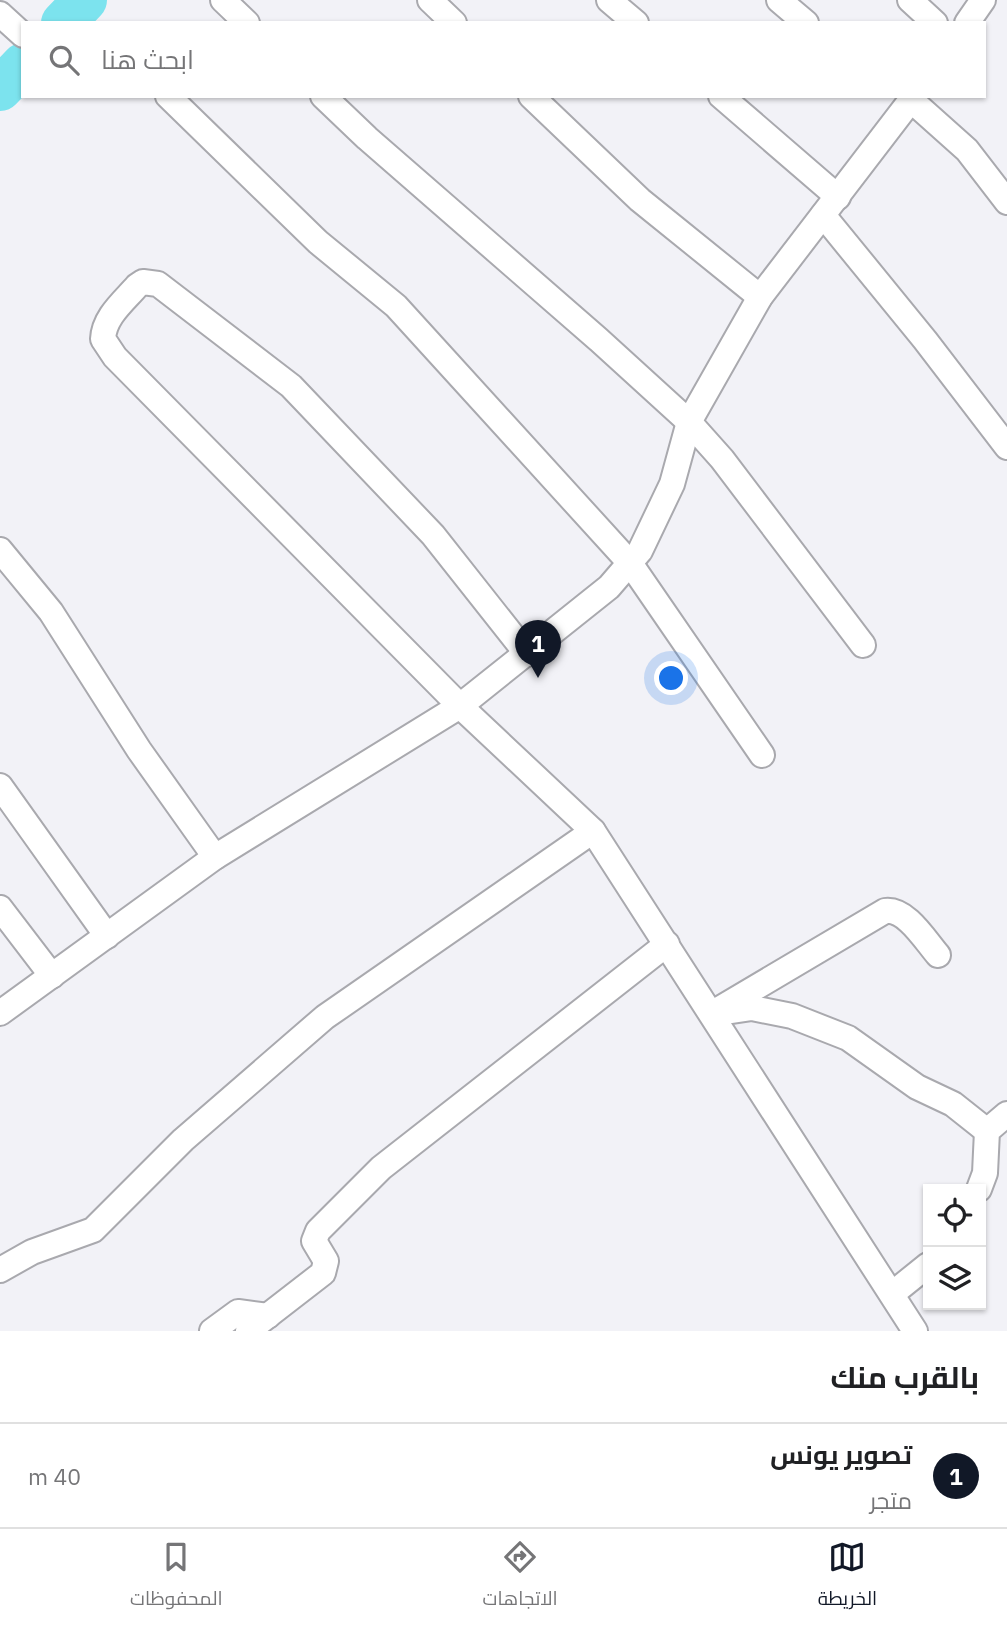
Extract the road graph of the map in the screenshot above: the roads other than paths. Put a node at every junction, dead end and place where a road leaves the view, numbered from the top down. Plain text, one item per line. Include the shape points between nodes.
1 (223, 0) edge
2 (430, 0) edge
3 (609, 0) edge
4 (779, 0) edge
5 (910, 0) edge
6 (983, 0) edge
7 (0, 14) edge
8 (245, 21) edge
9 (452, 21) edge
10 (634, 21) edge
11 (804, 21) edge
12 (933, 21) edge
13 (968, 21) edge
14 (21, 33) edge
15 (170, 98) edge
16 (325, 98) edge
17 (533, 98) edge
18 (723, 98) edge
19 (906, 100) edge
20 (1007, 202) edge
21 (831, 206) junction
22 (760, 298) junction
23 (689, 422) junction
24 (1007, 447) edge
25 (0, 550) edge
26 (630, 563) junction
27 (863, 645) dead end
28 (527, 654) junction
29 (460, 706) junction
30 (762, 755) dead end
31 (0, 786) edge
32 (593, 831) junction
33 (215, 857) junction
34 (0, 908) edge
35 (107, 936) junction
36 (667, 944) junction
37 (939, 955) dead end
38 (52, 976) junction
39 (0, 1013) edge
40 (712, 1014) junction
41 (1007, 1114) edge
42 (987, 1131) junction
43 (981, 1184) edge
44 (923, 1269) edge
45 (0, 1270) edge
46 (892, 1294) junction
47 (258, 1324) edge
48 (212, 1331) edge
49 (915, 1331) edge

1 - 8 street
2 - 9 street
3 - 10 street
4 - 11 street
5 - 12 street
6 - 13 street
7 - 14 street
15 - 26 street via 318,242 396,306
16 - 23 street
17 - 22 street via 640,200
18 - 21 street
19 - 20 street via 967,150
19 - 21 street
21 - 22 street
21 - 24 street
22 - 23 street
23 - 26 street via 671,484
23 - 27 street
25 - 33 street via 51,612 139,750
26 - 28 street via 610,587
26 - 30 street
28 - 29 street
28 - 29 street via 433,535 291,386 158,284 137,286 103,328 103,339 115,357
29 - 32 street
29 - 33 street
31 - 35 street
32 - 36 street
32 - 45 street via 325,1017 183,1140 93,1230 32,1252
33 - 35 street
34 - 38 street
35 - 38 street
36 - 40 street
36 - 47 street via 381,1168 318,1231 314,1241 326,1261 323,1273
37 - 40 street via 904,916 885,911
38 - 39 street
40 - 42 street via 752,1008 792,1016 848,1038 917,1087 953,1104
40 - 46 street
41 - 42 street
42 - 43 street
44 - 46 street
46 - 49 street
47 - 48 street via 238,1312

